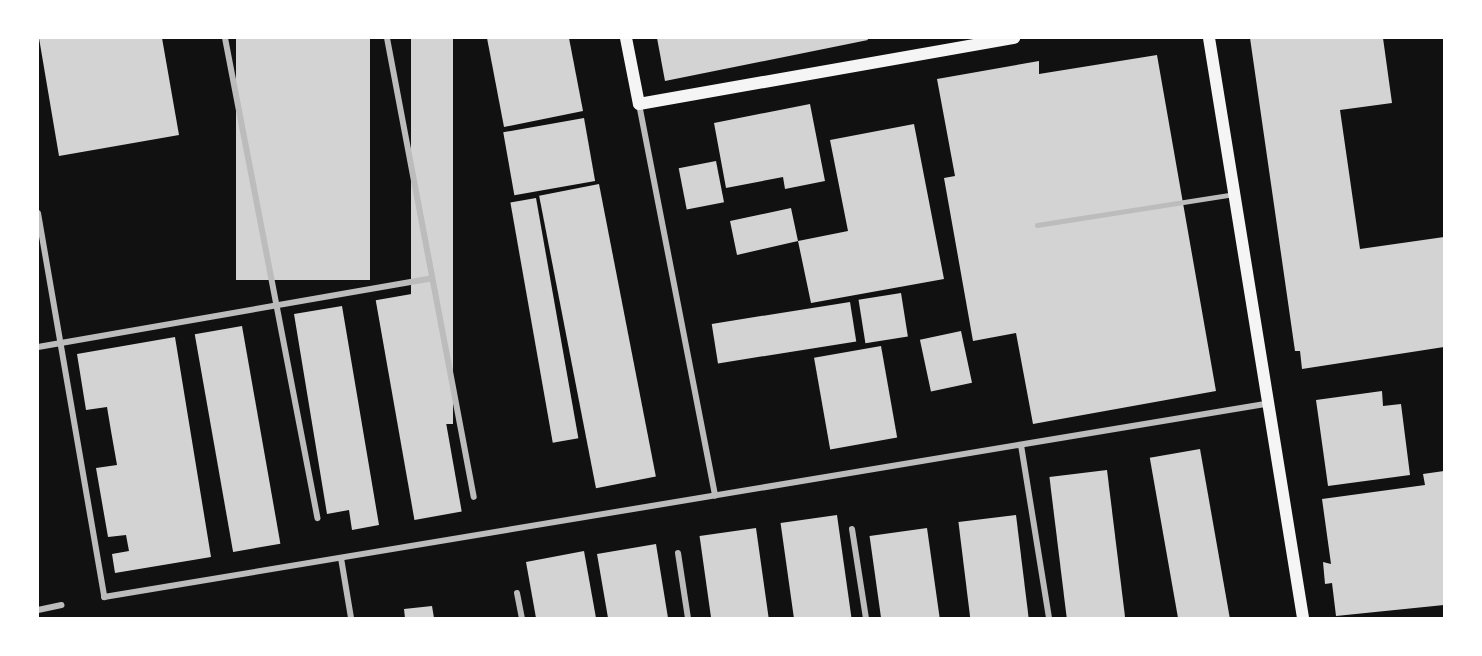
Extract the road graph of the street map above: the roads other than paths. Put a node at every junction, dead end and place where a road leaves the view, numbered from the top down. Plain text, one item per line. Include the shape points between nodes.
1 (225, 38) edge
2 (387, 38) edge
3 (626, 38) edge
4 (1014, 38) edge
5 (1209, 38) edge
6 (639, 104) junction
7 (1234, 194) junction
8 (38, 213) edge
9 (1036, 225) dead end
10 (432, 278) junction
11 (277, 305) junction
12 (58, 343) junction
13 (38, 347) edge
14 (1266, 404) junction
15 (1021, 445) junction
16 (716, 496) junction
17 (474, 497) dead end
18 (317, 518) dead end
19 (852, 529) dead end
20 (678, 553) dead end
21 (341, 558) junction
22 (517, 593) dead end
23 (61, 605) dead end
24 (38, 610) edge
25 (351, 618) edge
26 (522, 618) edge
27 (688, 618) edge
28 (866, 618) edge
29 (1049, 618) edge
30 (1303, 618) edge

1 - 11 street
2 - 10 street
3 - 6 main road
4 - 6 main road
5 - 7 main road
6 - 16 street
7 - 9 lane
7 - 14 main road
8 - 12 street
10 - 11 street
10 - 17 street
11 - 12 street
11 - 18 street
12 - 13 street
12 - 21 street via 104,597
14 - 15 street
14 - 30 main road
15 - 16 street
15 - 29 street
16 - 21 street
19 - 28 street
20 - 27 street
21 - 25 street
22 - 26 street
23 - 24 street

